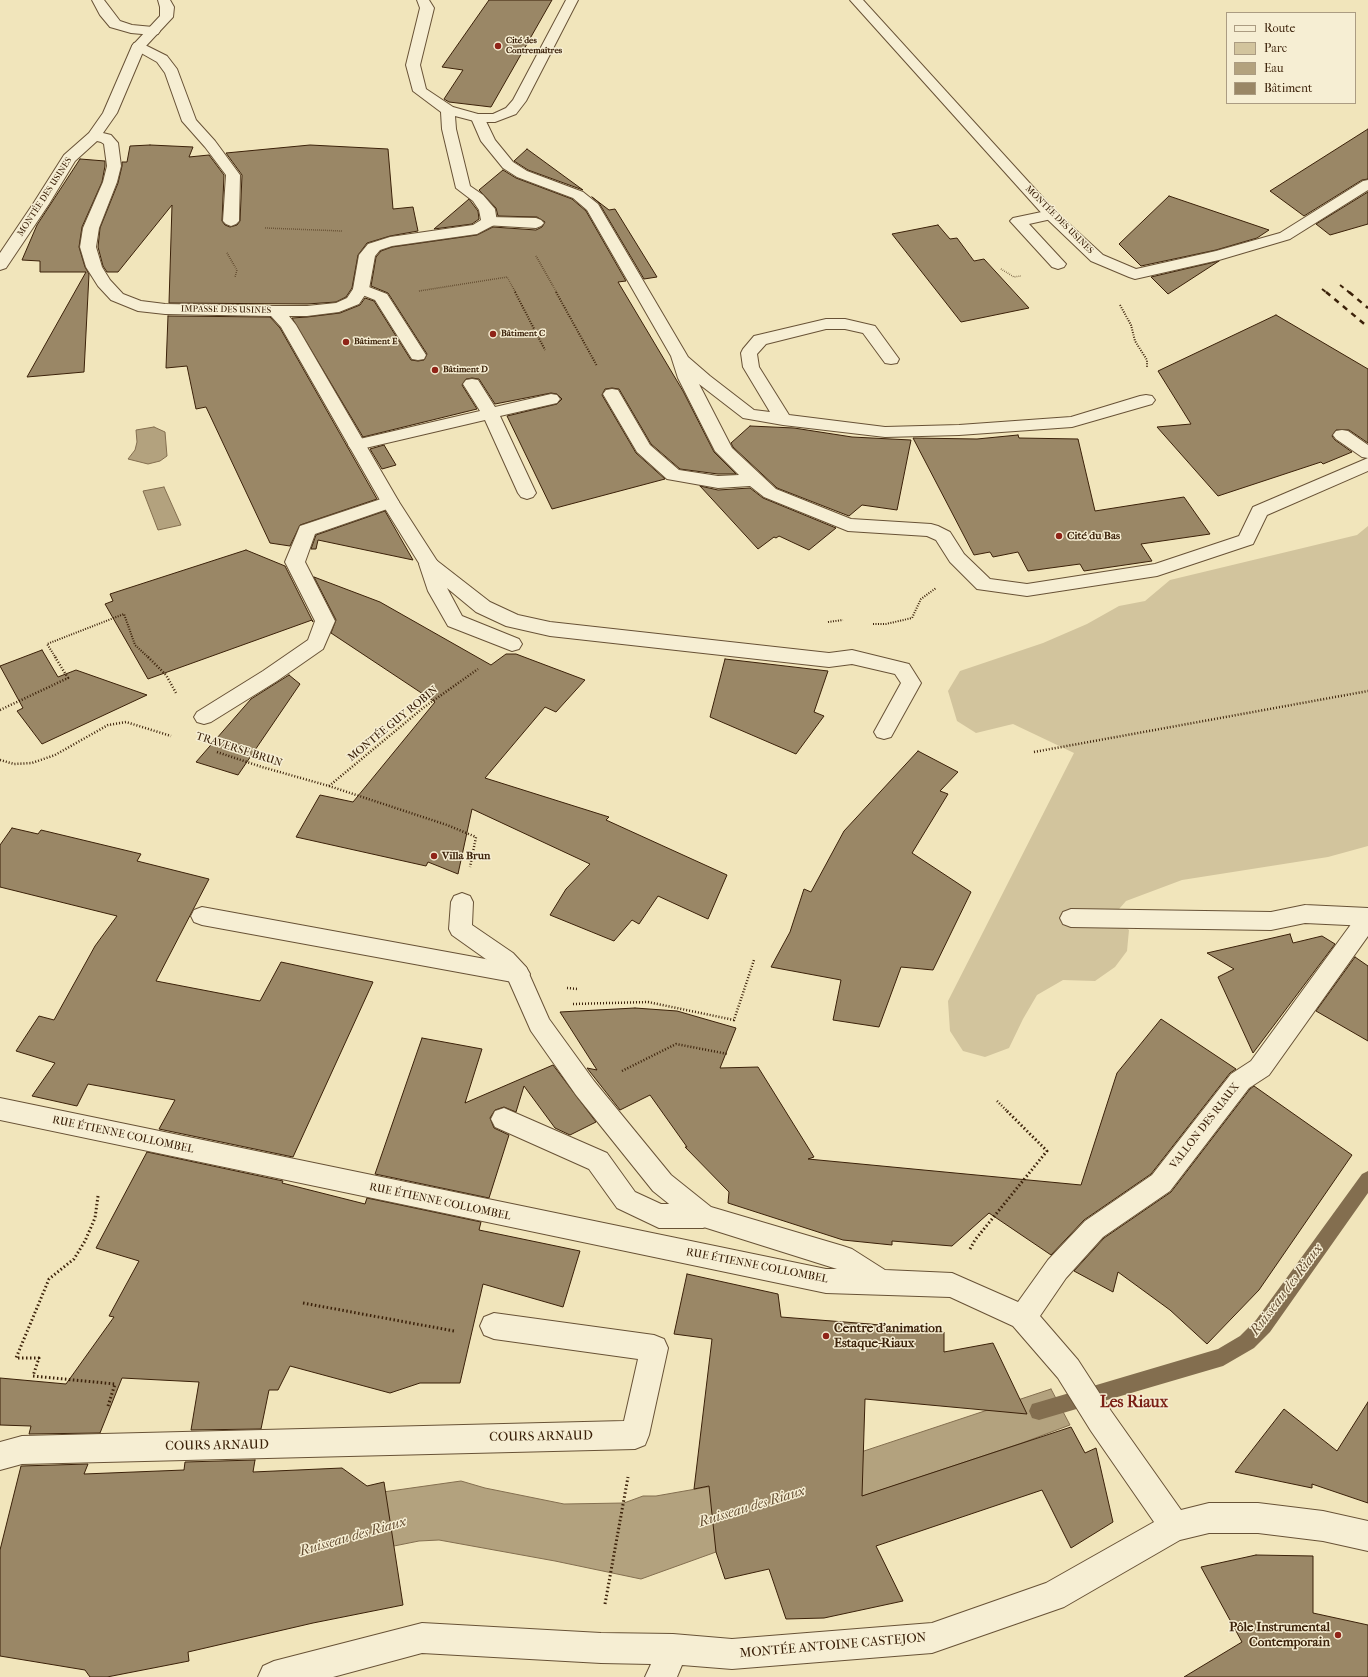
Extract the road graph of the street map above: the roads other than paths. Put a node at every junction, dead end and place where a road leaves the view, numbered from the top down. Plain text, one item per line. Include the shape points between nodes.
1 (98, 0) edge
2 (164, 0) edge
3 (423, 0) edge
4 (572, 0) edge
5 (856, 0) edge
6 (153, 31) junction
7 (139, 46) junction
8 (448, 110) junction
9 (478, 118) junction
10 (94, 136) junction
11 (1368, 184) edge
12 (1051, 215) junction
13 (231, 221) dead end
14 (489, 222) junction
15 (536, 223) dead end
16 (1058, 264) dead end
17 (0, 265) edge
18 (362, 289) junction
19 (276, 310) junction
20 (418, 355) dead end
21 (679, 356) junction
22 (891, 359) dead end
23 (472, 384) dead end
24 (612, 394) road end
25 (551, 399) dead end
26 (1146, 400) dead end
27 (490, 413) junction
28 (783, 420) junction
29 (1342, 435) dead end
30 (357, 445) junction
31 (1368, 453) edge
32 (1368, 464) edge
33 (754, 480) junction
34 (527, 493) dead end
35 (390, 502) junction
36 (429, 564) junction
37 (512, 644) dead end
38 (204, 717) dead end
39 (884, 732) dead end
40 (462, 902) dead end
41 (202, 916) dead end
42 (1071, 918) dead end
43 (1368, 918) edge
44 (518, 974) junction
45 (0, 1109) edge
46 (504, 1119) dead end
47 (703, 1216) junction
48 (881, 1282) junction
49 (1023, 1317) junction
50 (494, 1326) road end
51 (0, 1456) edge
52 (1175, 1526) junction
53 (1368, 1536) edge
54 (673, 1649) junction
55 (274, 1677) edge
56 (661, 1677) edge

1 - 6 street via 115,24 131,29
2 - 6 street, MONTÉE DES USINES via 167,7 166,16
3 - 8 street via 427,8 413,65 420,91
4 - 9 street via 519,101 511,111 495,118
5 - 12 street, MONTÉE DES USINES
6 - 7 street, MONTÉE DES USINES
7 - 10 street, MONTÉE DES USINES via 110,113
7 - 13 street via 162,59 172,72 189,121 233,175
8 - 9 street
8 - 14 street via 449,129 463,188 478,198 487,209
9 - 21 street via 488,141 508,165 522,174 578,195 593,207
10 - 17 street, MONTÉE DES USINES via 69,158
10 - 19 street, IMPASSE DES USINES via 106,138 111,143 114,166 110,182 90,228 88,247 94,267 117,297 138,306 165,310
11 - 12 street, MONTÉE DES USINES via 1285,236 1219,255 1135,274 1097,258
12 - 16 street via 1018,221
14 - 15 street
14 - 18 street via 477,229 390,242 374,247 367,255
18 - 19 street via 353,302 339,307
18 - 20 street via 381,297
19 - 30 street, IMPASSE DES USINES via 288,325
21 - 28 street via 704,380 749,414
21 - 33 street via 687,378 724,450
22 - 28 street via 868,329 845,324 826,324 760,340 749,353 751,367
23 - 27 street
24 - 33 street via 643,448 673,475 718,482
25 - 27 street
26 - 28 street via 1072,422 959,430 885,432
27 - 30 street
27 - 34 street
29 - 31 street
30 - 35 street, IMPASSE DES USINES
32 - 33 street via 1260,511 1246,540 1157,570 1027,590 984,585 957,558 943,536 931,530 848,525 770,493
35 - 36 street, IMPASSE DES USINES
35 - 38 street via 307,530 295,562 325,621 316,644
36 - 37 street via 438,591 455,621
36 - 39 street via 472,600 513,621 550,629 829,660 852,657 902,669 912,683
40 - 44 street via 460,928 505,960
41 - 44 street
42 - 43 street via 1271,921 1305,914
43 - 49 street, VALLON DES RIAUX via 1260,1068 1240,1081 1161,1182 1094,1230 1057,1269
44 - 47 street via 539,1024 585,1088 662,1183
45 - 48 street, RUE ÉTIENNE COLLOMBEL via 826,1281
46 - 47 street via 598,1161 626,1200 659,1216
47 - 48 street via 843,1258
48 - 49 street, RUE ÉTIENNE COLLOMBEL via 952,1285
49 - 52 street via 1068,1369 1101,1421
50 - 51 street, COURS ARNAUD via 654,1348 634,1435 22,1450
52 - 53 street, MONTÉE ANTOINE CASTEJON via 1209,1518 1258,1518 1324,1526
52 - 54 street, MONTÉE ANTOINE CASTEJON via 1053,1596 932,1638 732,1654
54 - 55 street, MONTÉE ANTOINE CASTEJON via 601,1648 422,1638
54 - 56 street

